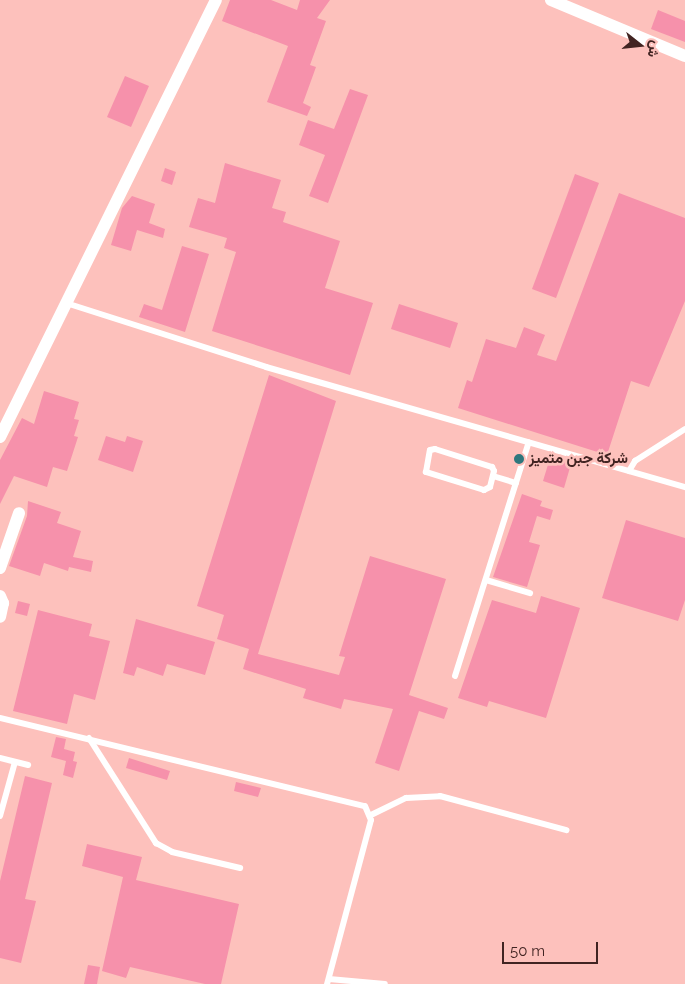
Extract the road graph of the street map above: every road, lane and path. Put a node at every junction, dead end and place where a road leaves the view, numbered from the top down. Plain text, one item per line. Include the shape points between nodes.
1 (216, 0) edge
2 (551, 0) edge
3 (685, 56) edge
4 (66, 303) junction
5 (685, 429) edge
6 (0, 436) edge
7 (529, 442) junction
8 (629, 471) junction
9 (493, 476) junction
10 (516, 483) junction
11 (685, 487) edge
12 (19, 513) dead end
13 (0, 568) edge
14 (486, 580) junction
15 (530, 593) dead end
16 (0, 596) edge
17 (0, 617) edge
18 (455, 676) dead end
19 (0, 718) edge
20 (89, 738) junction
21 (0, 758) edge
22 (15, 762) junction
23 (28, 765) dead end
24 (371, 815) junction
25 (0, 816) edge
26 (566, 830) dead end
27 (240, 868) dead end
28 (328, 981) edge
29 (384, 984) edge

1 - 4 street
2 - 3 street
4 - 6 street
4 - 7 lane via 266,367
5 - 8 lane via 635,462
7 - 8 lane
7 - 10 lane
8 - 11 lane
9 - 9 lane via 494,469 490,465 435,449 430,450 424,469 484,490 490,487
9 - 10 lane
10 - 14 lane
12 - 13 street
14 - 15 lane
14 - 18 lane
16 - 17 street
19 - 20 lane
20 - 24 lane via 360,804
20 - 27 lane via 156,843 172,852
21 - 22 lane
22 - 23 lane
22 - 25 lane
24 - 26 lane via 406,798 440,796
24 - 28 lane
28 - 29 lane

